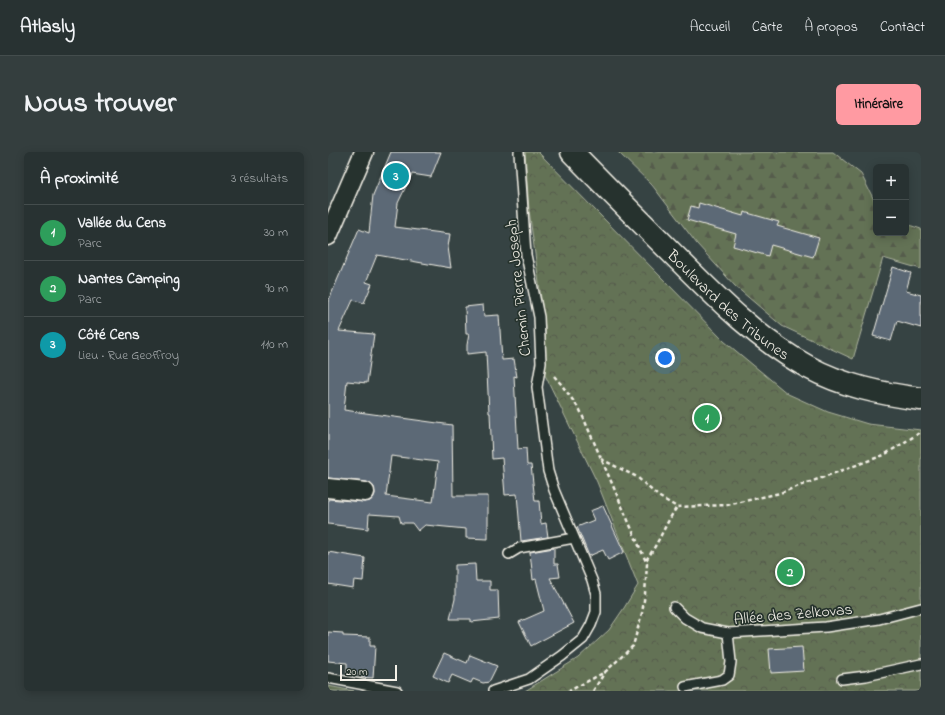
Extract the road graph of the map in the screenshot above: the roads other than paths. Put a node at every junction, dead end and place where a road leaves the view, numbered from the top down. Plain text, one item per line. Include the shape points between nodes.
1 (364, 152) edge
2 (519, 152) edge
3 (572, 152) edge
4 (328, 236) edge
5 (921, 399) edge
6 (328, 488) edge
7 (365, 492) dead end
8 (574, 538) junction
9 (509, 554) dead end
10 (674, 607) dead end
11 (921, 608) edge
12 (728, 633) junction
13 (921, 664) edge
14 (328, 678) edge
15 (842, 679) dead end
16 (685, 687) dead end
17 (397, 691) edge
18 (493, 691) edge

1 - 4 street
2 - 8 lane, Chemin Pierre Joseph via 526,255 539,317 541,363 537,387 548,471
3 - 5 street, Boulevard des Tribunes via 713,295 762,338 809,367 837,380 866,389
6 - 7 street
8 - 9 lane via 519,548
8 - 18 lane, Chemin Pierre Joseph via 596,594 596,612 591,625 583,639 529,679
10 - 12 lane, Allée des Zelkovas via 702,628
11 - 12 lane, Allée des Zelkovas via 879,619 826,627
12 - 16 lane via 731,662 729,675 722,680
13 - 15 lane
14 - 17 lane

